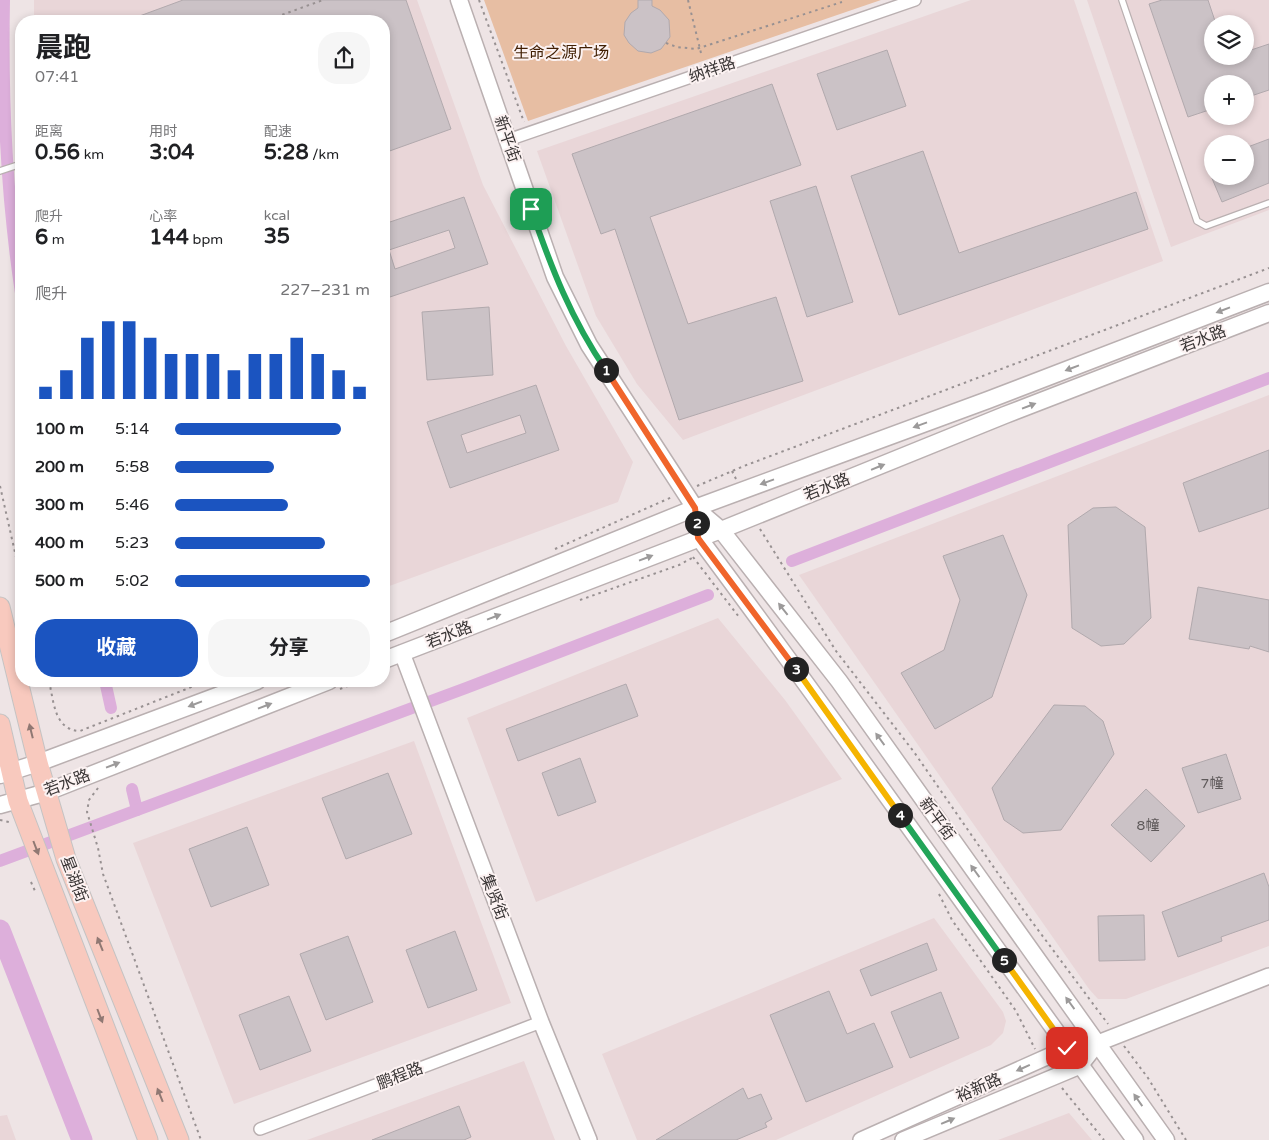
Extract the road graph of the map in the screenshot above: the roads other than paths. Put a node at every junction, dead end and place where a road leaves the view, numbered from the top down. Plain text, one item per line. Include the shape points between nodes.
1 (459, 0) edge
2 (915, 0) edge
3 (1122, 0) edge
4 (508, 140) junction
5 (15, 166) edge
6 (0, 171) edge
7 (1269, 203) edge
8 (1269, 292) edge
9 (1269, 313) edge
10 (695, 508) junction
11 (721, 530) junction
12 (691, 541) junction
13 (0, 607) edge
14 (390, 632) edge
15 (402, 653) junction
16 (390, 658) edge
17 (15, 669) edge
18 (19, 687) edge
19 (241, 687) edge
20 (315, 687) edge
21 (0, 724) edge
22 (38, 763) junction
23 (6, 773) edge
24 (47, 792) junction
25 (18, 801) junction
26 (0, 805) edge
27 (1269, 976) edge
28 (541, 1022) junction
29 (1098, 1043) junction
30 (1067, 1048) junction
31 (1080, 1066) junction
32 (260, 1129) dead end
33 (148, 1140) edge
34 (179, 1140) edge
35 (589, 1140) edge
36 (861, 1140) edge
37 (902, 1140) edge
38 (1135, 1140) edge
39 (1166, 1140) edge

1 - 4 main road, 新平街
2 - 4 street, 纳祥路
3 - 7 lane via 1197,221 1206,226
4 - 10 main road, 新平街 via 555,277 588,345
5 - 6 lane
8 -> 10 main road, 若水路
11 -> 9 main road, 若水路
10 - 11 main road, 新平街
10 - 12 main road, 新平街
10 - 14 main road, 若水路
11 - 12 main road, 若水路
29 -> 11 main road, 新平街 via 839,681
15 -> 12 main road, 若水路
12 - 30 main road, 新平街 via 805,680
17 -> 13 main road, 星湖街
15 - 16 main road, 若水路
15 - 28 street, 集贤街
22 -> 18 main road, 星湖街
19 -> 22 main road, 若水路
24 -> 20 main road, 若水路
21 - 23 main road, 星湖街
22 - 23 main road, 若水路
22 - 24 main road, 星湖街
23 - 25 main road, 星湖街
24 - 25 main road, 若水路
34 -> 24 main road, 星湖街 via 66,859
25 - 26 main road, 若水路
25 -> 33 main road, 星湖街
27 - 29 street, 裕新路
28 - 32 street, 鹏程路
28 - 35 street, 集贤街
29 - 30 main road, 裕新路
29 - 31 street, 裕新路
39 -> 29 main road, 新平街
30 - 31 main road, 新平街
30 -> 36 street, 裕新路
37 -> 31 street, 裕新路
31 - 38 main road, 新平街

